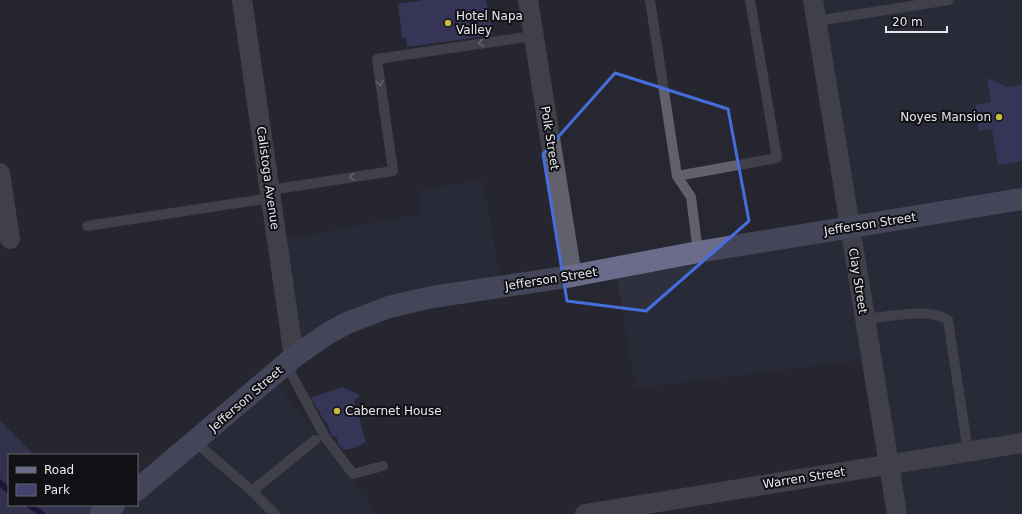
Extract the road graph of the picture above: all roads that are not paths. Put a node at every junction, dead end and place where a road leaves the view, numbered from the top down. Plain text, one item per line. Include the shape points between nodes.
1 (242, 0) edge
2 (528, 0) edge
3 (650, 0) edge
4 (750, 0) edge
5 (812, 0) edge
6 (949, 0) edge
7 (938, 1) edge
8 (816, 21) junction
9 (533, 36) junction
10 (0, 173) edge
11 (677, 176) junction
12 (271, 194) junction
13 (1022, 199) edge
14 (87, 226) dead end
15 (849, 227) junction
16 (10, 239) dead end
17 (698, 252) junction
18 (572, 276) junction
19 (864, 319) junction
20 (290, 360) junction
21 (315, 440) dead end
22 (195, 442) junction
23 (1022, 443) edge
24 (968, 452) junction
25 (889, 464) junction
26 (383, 466) dead end
27 (138, 489) edge
28 (252, 491) junction
29 (113, 506) edge
30 (662, 507) edge
31 (101, 514) edge
32 (275, 514) edge
33 (585, 514) edge
34 (897, 514) edge

1 - 12 street, Calistoga Avenue
2 - 9 street, Polk Street
3 - 11 lane
4 - 11 lane via 777,158
5 - 8 street, Clay Street
6 - 7 lane
7 - 8 lane
8 - 15 street, Clay Street
9 -> 12 lane via 377,59 393,171
9 - 18 street, Polk Street
10 - 16 street
11 - 17 lane via 691,197
12 - 14 lane
12 - 20 street, Calistoga Avenue
13 - 15 main road, Jefferson Street
15 - 17 main road, Jefferson Street
15 - 19 street, Clay Street
17 - 18 main road, Jefferson Street
18 - 20 main road, Jefferson Street via 432,297 388,307 347,323
19 - 24 lane via 921,314 942,316 948,320
19 - 25 street, Clay Street
20 - 22 main road, Jefferson Street
20 - 26 lane via 325,437 353,474
21 - 28 lane
22 - 27 main road, Jefferson Street
22 - 28 lane
23 - 24 street, Warren Street
24 - 25 street, Warren Street
25 - 30 street, Warren Street
25 - 34 street, Clay Street
28 - 32 lane
29 - 31 main road
30 - 33 street, Warren Street

